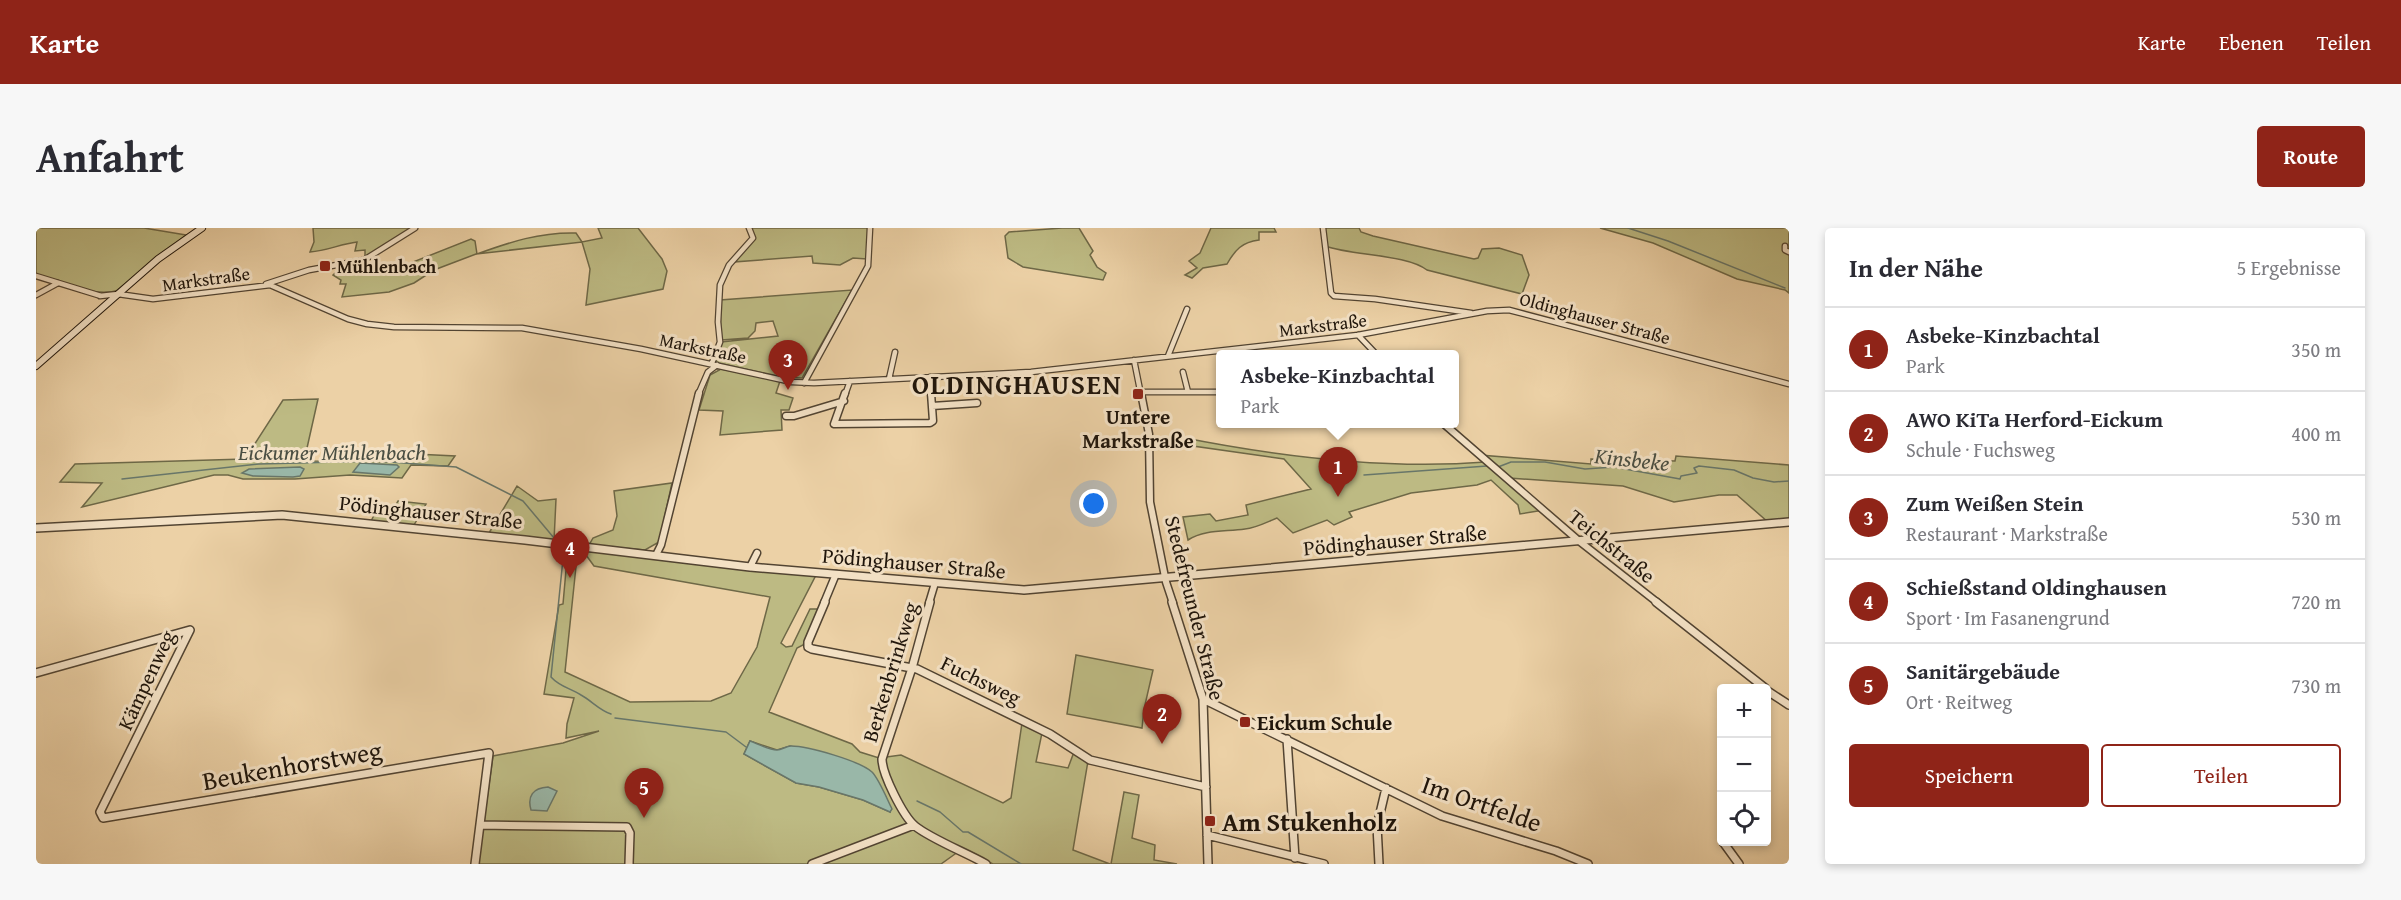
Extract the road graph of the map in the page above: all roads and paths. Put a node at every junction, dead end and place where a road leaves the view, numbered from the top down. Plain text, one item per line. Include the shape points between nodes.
1 (202, 228) edge
2 (415, 228) edge
3 (748, 228) edge
4 (870, 228) edge
5 (1323, 228) edge
6 (1785, 246) dead end
7 (1789, 252) edge
8 (36, 276) edge
9 (58, 283) junction
10 (265, 285) junction
11 (36, 295) edge
12 (119, 296) junction
13 (1187, 309) dead end
14 (1475, 314) junction
15 (1392, 329) joint
16 (1358, 335) junction
17 (1257, 346) junction
18 (1221, 350) edge
19 (1258, 350) edge
20 (1373, 350) edge
21 (1216, 351) edge
22 (896, 352) dead end
23 (1168, 356) junction
24 (1134, 360) junction
25 (715, 364) junction
26 (36, 366) edge
27 (1183, 372) dead end
28 (930, 377) junction
29 (889, 379) junction
30 (850, 381) junction
31 (804, 383) junction
32 (1789, 384) edge
33 (1140, 392) junction
34 (1188, 392) junction
35 (1216, 392) edge
36 (844, 401) junction
37 (977, 403) dead end
38 (932, 405) junction
39 (786, 416) dead end
40 (1450, 428) edge
41 (1789, 522) edge
42 (36, 528) edge
43 (1579, 541) junction
44 (580, 546) junction
45 (757, 553) dead end
46 (574, 555) dead end
47 (656, 555) junction
48 (750, 567) junction
49 (836, 574) junction
50 (1166, 579) junction
51 (935, 583) junction
52 (912, 668) junction
53 (36, 673) edge
54 (1760, 684) edge
55 (1771, 692) edge
56 (1203, 699) junction
57 (1789, 705) edge
58 (1287, 739) junction
59 (1206, 787) junction
60 (1386, 788) junction
61 (102, 818) joint
62 (480, 825) junction
63 (914, 825) junction
64 (1207, 835) junction
65 (1726, 846) edge
66 (1295, 858) junction
67 (475, 864) edge
68 (629, 864) edge
69 (812, 864) edge
70 (986, 864) edge
71 (1208, 864) edge
72 (1324, 864) edge
73 (1379, 864) edge
74 (1588, 864) edge
75 (1739, 864) edge

1 - 12 main road via 174,247
2 - 10 street via 364,260 309,270
3 - 25 street via 753,238 729,265 720,285 720,342
4 - 31 street via 868,266
5 - 14 street via 1334,296
6 - 7 street
8 - 9 street, Markstraße
9 - 11 street
9 - 12 street, Markstraße via 100,296
10 - 12 street, Markstraße via 153,299
10 - 25 street, Markstraße via 367,324 511,327
12 - 26 main road
13 - 23 street
14 - 15 street, Oldinghauser Straße
14 - 32 street, Oldinghauser Straße via 1502,309 1521,311
15 - 16 street, Markstraße
16 - 17 street, Markstraße
16 - 20 street
17 - 18 street, Markstraße
17 - 19 street
21 - 23 street, Markstraße
22 - 29 street
23 - 24 street, Markstraße
24 - 28 street, Markstraße
24 - 33 street, Stedefreunder Straße
25 - 31 street, Markstraße
25 - 47 street via 698,395
27 - 34 street
28 - 29 street, Markstraße
28 - 38 street
29 - 30 street, Markstraße
30 - 31 street, Markstraße
30 - 36 street
33 - 34 street
33 - 50 street, Stedefreunder Straße via 1149,434 1150,502
34 - 35 street
36 - 38 street via 833,423 933,422
36 - 39 street
37 - 38 street
40 - 43 street, Teichstraße
41 - 43 street, Pödinghauser Straße
42 - 44 street, Pödinghauser Straße via 282,515
43 - 50 street, Pödinghauser Straße
43 - 54 street, Teichstraße
44 - 46 street
44 - 47 street, Pödinghauser Straße
45 - 48 street
47 - 48 street, Pödinghauser Straße
48 - 49 street, Pödinghauser Straße
49 - 51 street, Pödinghauser Straße
49 - 52 street, Fuchsweg via 808,647
50 - 51 street, Pödinghauser Straße via 1030,590
50 - 56 street, Stedefreunder Straße
51 - 52 street, Berkenbrinkweg
52 - 59 street, Fuchsweg via 1044,731 1090,760
52 - 63 street, Berkenbrinkweg via 882,763 894,793
53 - 61 street, Kämpenweg via 190,630 100,812
55 - 57 street, Teichstraße
56 - 58 street, Im Ortfelde
56 - 59 street, Stedefreunder Straße
58 - 60 street, Im Ortfelde
58 - 66 street
59 - 64 street, Stedefreunder Straße
60 - 73 street via 1377,826
60 - 74 street, Im Ortfelde via 1448,819
61 - 62 street, Beukenhorstweg via 489,753
62 - 67 street
62 - 68 street via 627,827
63 - 69 street
63 - 70 street, Berkenbrinkweg
64 - 66 street
64 - 71 street, Stedefreunder Straße
65 - 75 street
66 - 72 street

